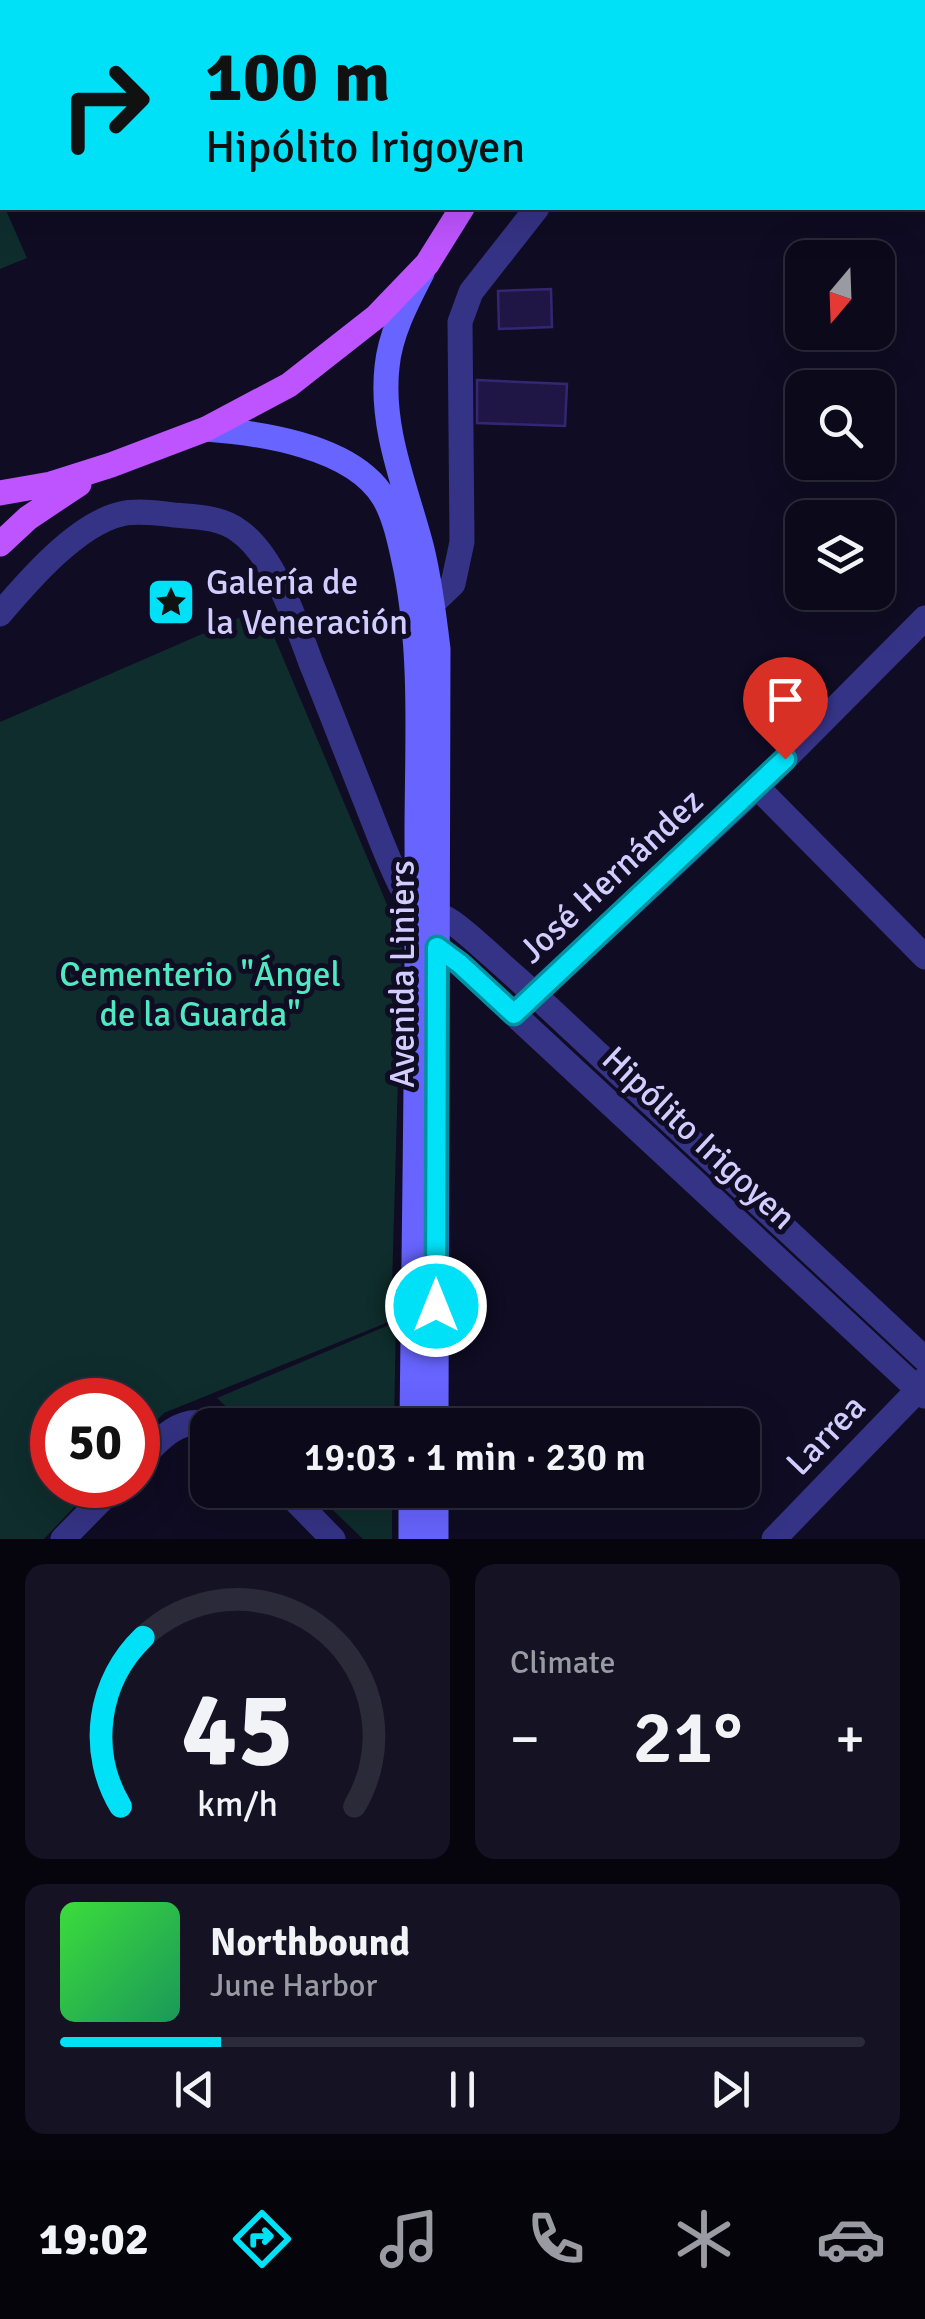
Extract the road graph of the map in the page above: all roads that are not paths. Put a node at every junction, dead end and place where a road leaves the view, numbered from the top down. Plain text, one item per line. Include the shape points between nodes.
1 (461, 210) edge
2 (534, 210) edge
3 (427, 264) junction
4 (206, 429) junction
5 (111, 465) junction
6 (0, 493) edge
7 (406, 528) junction
8 (0, 544) edge
9 (432, 604) junction
10 (0, 614) edge
11 (925, 618) edge
12 (757, 788) junction
13 (427, 909) junction
14 (427, 944) junction
15 (925, 958) edge
16 (534, 995) junction
17 (514, 1014) junction
18 (925, 1359) edge
19 (923, 1388) edge
20 (413, 1408) edge
21 (436, 1408) edge
22 (190, 1425) edge
23 (160, 1439) edge
24 (93, 1508) edge
25 (302, 1508) edge
26 (411, 1508) edge
27 (436, 1508) edge
28 (63, 1539) edge
29 (332, 1539) edge
30 (411, 1539) edge
31 (436, 1539) edge
32 (774, 1539) edge

1 - 3 main road
2 - 9 street via 471,292 460,322 462,542 453,584
3 - 4 main road via 377,316 290,385
3 - 7 main road via 387,362 385,393
4 - 5 main road
4 - 7 main road via 289,441 346,464 369,480
5 - 6 main road
5 - 8 main road
7 - 9 main road, Avenida Liniers via 428,573
7 - 13 main road, Avenida Liniers
9 - 13 main road, Avenida Liniers via 438,649
10 - 13 street via 72,540 121,514 199,517 241,532 287,600 404,891
11 - 12 street, José Hernández
12 - 15 street
12 - 16 street, José Hernández
13 - 14 main road, Avenida Liniers
13 - 16 street, Hipólito Irigoyen via 454,922
14 - 17 street, Hipólito Irigoyen via 460,964
14 - 20 main road, Avenida Liniers
14 - 21 main road, Avenida Liniers
16 - 17 street, José Hernández
16 - 18 street, Hipólito Irigoyen
17 - 19 street, Hipólito Irigoyen
19 - 32 street, Larrea
22 - 23 street
24 - 28 street
25 - 29 street
26 - 30 main road
27 - 31 main road

